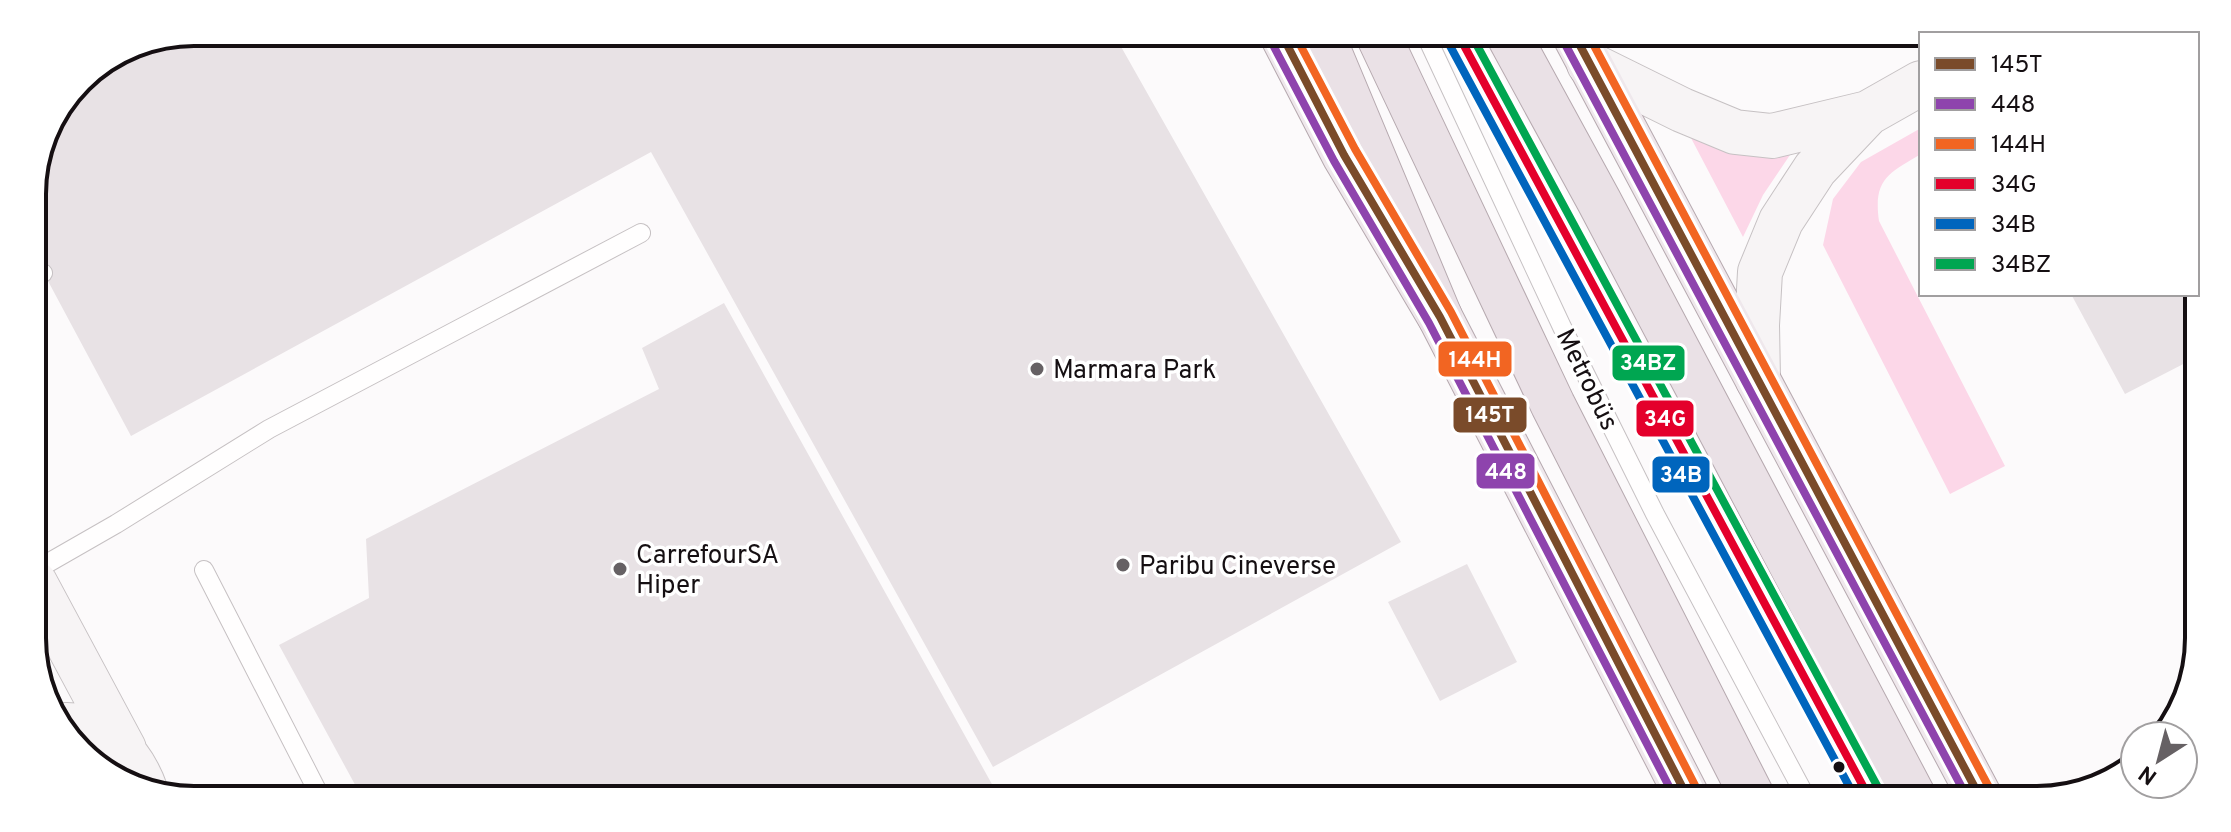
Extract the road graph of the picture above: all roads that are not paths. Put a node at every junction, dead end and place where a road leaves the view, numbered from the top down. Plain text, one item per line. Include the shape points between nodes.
1 (1288, 46) edge
2 (1327, 46) edge
3 (1383, 46) edge
4 (1431, 46) edge
5 (1464, 46) edge
6 (1514, 46) edge
7 (1582, 51) edge
8 (1919, 84) edge
9 (1868, 113) junction
10 (641, 233) dead end
11 (1440, 317) junction
12 (1758, 380) junction
13 (46, 564) edge
14 (204, 570) dead end
15 (46, 604) edge
16 (75, 726) edge
17 (124, 749) junction
18 (140, 776) edge
19 (315, 786) edge
20 (1682, 786) edge
21 (1747, 786) edge
22 (1800, 786) edge
23 (1863, 786) edge
24 (1908, 786) edge
25 (1974, 786) edge

1 - 11 main road via 1344,155
2 - 11 highway
3 - 21 highway via 1553,405
4 - 22 lane, Metrobüs via 1635,474
5 - 23 lane, Metrobüs
6 - 24 highway
7 - 9 main road via 1682,110 1735,132 1772,136
7 - 12 main road
8 - 9 main road
9 - 12 main road via 1815,169 1781,221 1760,272
10 - 13 lane via 269,429
11 - 20 main road
12 - 25 main road
14 - 19 lane
15 - 17 main road
16 - 17 main road via 99,732
17 - 18 main road

